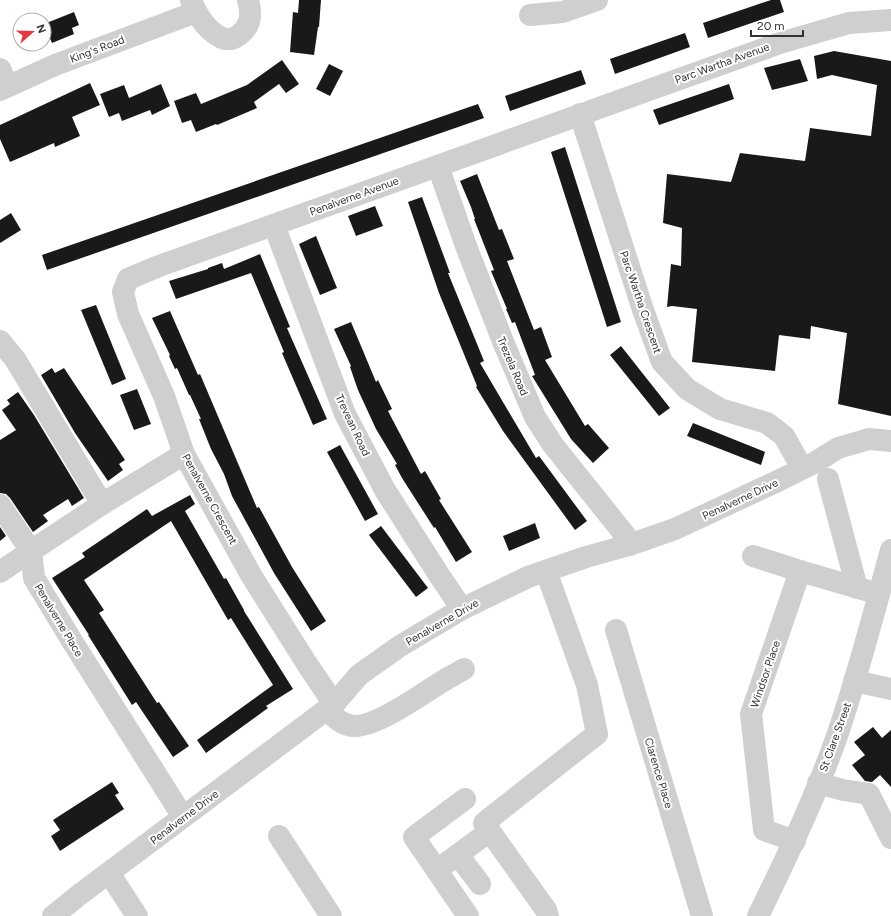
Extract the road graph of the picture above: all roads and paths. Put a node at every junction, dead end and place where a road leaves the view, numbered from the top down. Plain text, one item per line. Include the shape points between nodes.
1 (248, 0) edge
2 (597, 0) edge
3 (193, 6) edge
4 (530, 15) dead end
5 (891, 20) edge
6 (2, 81) edge
7 (580, 114) junction
8 (438, 166) junction
9 (274, 225) junction
10 (128, 279) joint
11 (1, 345) edge
12 (891, 441) edge
13 (184, 454) junction
14 (802, 468) junction
15 (828, 479) dead end
16 (102, 504) junction
17 (0, 505) edge
18 (629, 545) junction
19 (891, 550) edge
20 (31, 551) junction
21 (753, 556) dead end
22 (546, 571) junction
23 (800, 571) junction
24 (0, 572) edge
25 (857, 588) junction
26 (879, 594) junction
27 (462, 609) junction
28 (616, 630) dead end
29 (464, 669) dead end
30 (854, 681) junction
31 (891, 688) edge
32 (331, 707) junction
33 (818, 783) junction
34 (183, 817) junction
35 (487, 827) junction
36 (279, 836) dead end
37 (891, 838) edge
38 (795, 841) junction
39 (458, 855) junction
40 (437, 870) junction
41 (109, 873) junction
42 (480, 884) dead end
43 (53, 916) edge
44 (137, 916) edge
45 (331, 916) edge
46 (468, 916) edge
47 (548, 916) edge
48 (702, 916) edge
49 (758, 916) edge

1 - 3 street via 249,22 236,38 224,39 211,31
2 - 4 street via 563,12
3 - 6 street, King's Road via 55,65
5 - 7 street, Parc Wartha Avenue via 849,23 780,43
7 - 8 street, Penalverne Avenue
7 - 14 street, Parc Wartha Crescent via 662,362 687,389 720,409 767,423 784,436
8 - 9 street, Penalverne Avenue
8 - 18 street, Trezela Road via 466,246 534,416 553,445 625,536
9 - 10 street, Penalverne Avenue
9 - 27 street, Trevean Road via 345,414 385,490
10 - 13 street, Penalverne Crescent via 123,292 128,314 164,396
11 - 16 street via 15,359
12 - 14 street, Penalverne Drive via 869,439 838,448
13 - 16 street
13 - 32 street, Penalverne Crescent via 251,575
14 - 18 street, Penalverne Drive via 675,529
15 - 25 street
16 - 20 street
17 - 20 street
18 - 22 street, Penalverne Drive
19 - 26 street, St Clare Street
20 - 24 street
20 - 34 street, Penalverne Place via 34,578
21 - 23 street
22 - 27 street, Penalverne Drive
22 - 35 street via 588,685 597,734
23 - 25 street
23 - 38 street, Windsor Place via 751,714 764,830
25 - 26 street
26 - 30 street, St Clare Street
27 - 32 street, Penalverne Drive via 400,646 359,675
28 - 48 street, Clarence Place
29 - 32 street, Penalverne Crescent via 373,722 355,726 340,722
30 - 31 street
30 - 33 street, St Clare Street via 837,736
32 - 34 street, Penalverne Drive
33 - 37 street via 869,794
33 - 38 street, St Clare Street
34 - 41 street, Penalverne Drive
35 - 39 street
35 - 40 street via 460,792 414,837
35 - 47 street
36 - 45 street
38 - 49 street, St Clare Street
39 - 40 street
39 - 42 street
40 - 46 street
41 - 43 street, Penalverne Drive
41 - 44 street

